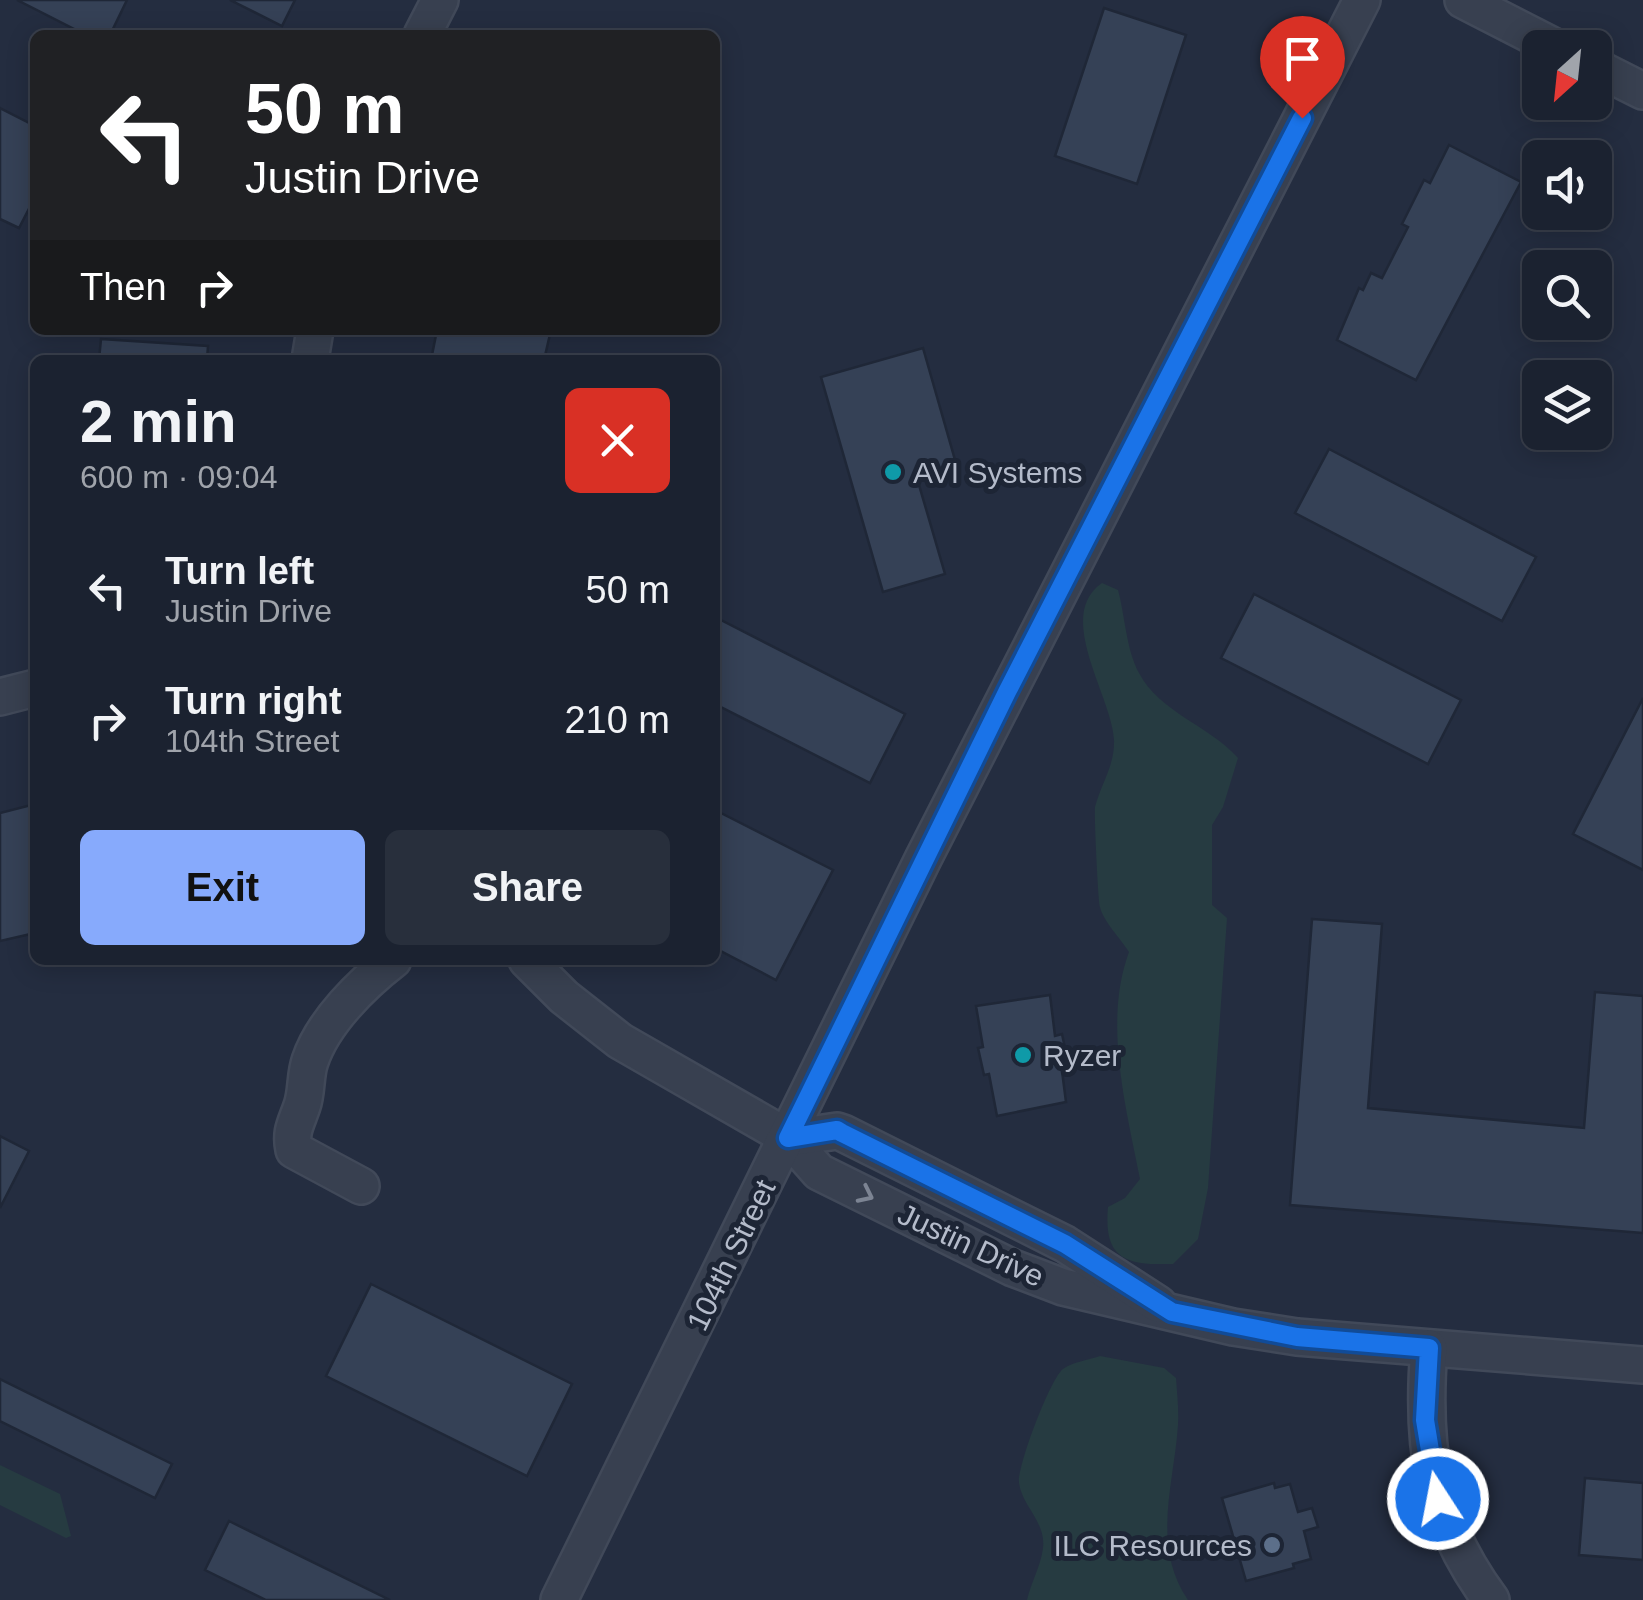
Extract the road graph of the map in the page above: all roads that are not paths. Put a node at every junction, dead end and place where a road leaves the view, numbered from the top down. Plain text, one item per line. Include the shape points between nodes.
1 (440, 0) edge
2 (1362, 0) edge
3 (1463, 0) edge
4 (425, 30) edge
5 (1522, 30) edge
6 (1612, 75) edge
7 (1643, 91) edge
8 (30, 689) edge
9 (0, 697) edge
10 (387, 965) edge
11 (532, 965) edge
12 (788, 1138) junction
13 (360, 1186) dead end
14 (1429, 1348) junction
15 (1643, 1366) edge
16 (560, 1600) edge
17 (1491, 1600) edge

1 - 4 street
2 - 12 street, 104th Street via 1007,692
3 - 5 street
6 - 7 street
8 - 9 street
10 - 13 street via 321,1038 290,1133 294,1150
11 - 12 street, Justin Drive via 620,1041
12 - 14 street, Justin Drive via 819,1172 1063,1287 1297,1337
12 - 16 street, 104th Street
14 - 15 street, Justin Drive
14 - 17 street via 1425,1420 1438,1499 1452,1538

